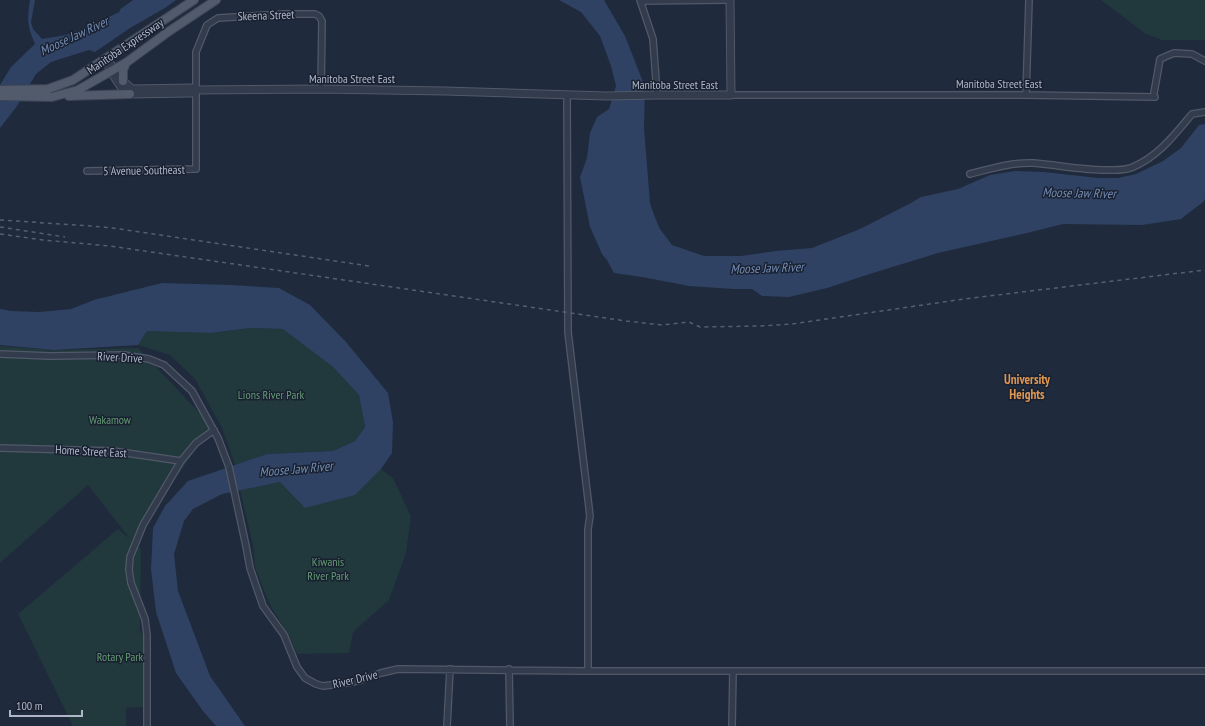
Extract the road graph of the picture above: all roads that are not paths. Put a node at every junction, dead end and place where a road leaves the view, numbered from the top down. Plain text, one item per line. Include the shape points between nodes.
1 (194, 0) edge
2 (216, 0) edge
3 (641, 0) edge
4 (726, 0) edge
5 (730, 0) edge
6 (1029, 0) edge
7 (106, 58) junction
8 (1205, 61) edge
9 (127, 62) junction
10 (113, 71) junction
11 (123, 81) junction
12 (321, 89) junction
13 (0, 90) edge
14 (196, 92) junction
15 (41, 93) junction
16 (130, 94) junction
17 (568, 95) junction
18 (653, 95) junction
19 (731, 95) junction
20 (1026, 95) junction
21 (0, 96) edge
22 (52, 97) junction
23 (1205, 112) edge
24 (87, 171) dead end
25 (970, 174) dead end
26 (0, 354) edge
27 (214, 430) junction
28 (0, 448) edge
29 (181, 461) junction
30 (450, 669) junction
31 (509, 669) junction
32 (585, 671) junction
33 (733, 671) junction
34 (1205, 671) edge
35 (147, 726) edge
36 (447, 726) edge
37 (510, 726) edge
38 (732, 726) edge

1 - 7 main road, Manitoba Expressway
2 - 9 main road, Manitoba Expressway
3 - 4 street
3 - 18 street via 653,39
5 - 19 street
6 - 20 street
7 - 10 street, Manitoba Street East
7 - 15 main road, Manitoba Expressway via 73,80
8 - 20 street, Manitoba Street East via 1192,54 1174,53 1160,59 1154,95
9 - 10 main road, Manitoba Expressway
9 - 11 main road via 123,70
10 - 11 street, Manitoba Street East
10 - 16 street, Manitoba Street East via 121,87
10 - 22 main road, Manitoba Expressway via 78,90
11 - 14 street, Manitoba Street East via 132,89 192,88
12 - 14 street, Manitoba Street East
12 - 14 street, Skeena Street via 320,16 285,14 218,18 207,25 196,52
12 - 17 street, Manitoba Street East
13 - 15 main road
14 - 16 street, Manitoba Street East
14 - 24 street, 5 Avenue Southeast via 196,169
15 - 21 main road
15 - 22 main road, Manitoba Expressway
16 - 22 main road
17 - 18 street, Manitoba Street East
17 - 32 street via 568,332 590,516
18 - 19 street, Manitoba Street East
19 - 20 street, Manitoba Street East
23 - 25 street via 1192,114 1152,157 1123,170 1088,170 1032,163 1001,166
26 - 27 street, River Drive via 124,355 149,359 164,366 192,391
27 - 29 street via 196,443
27 - 30 street, River Drive via 229,467 250,568 263,606 284,635 297,667 306,678 323,686 361,680 398,669
28 - 29 street, Home Street East via 113,451
29 - 35 street via 143,524 130,557 128,570 145,619 147,635
30 - 31 street, River Drive
30 - 36 street
31 - 32 street, River Drive
31 - 37 street
32 - 33 street, River Drive
33 - 34 street, River Drive
33 - 38 street

